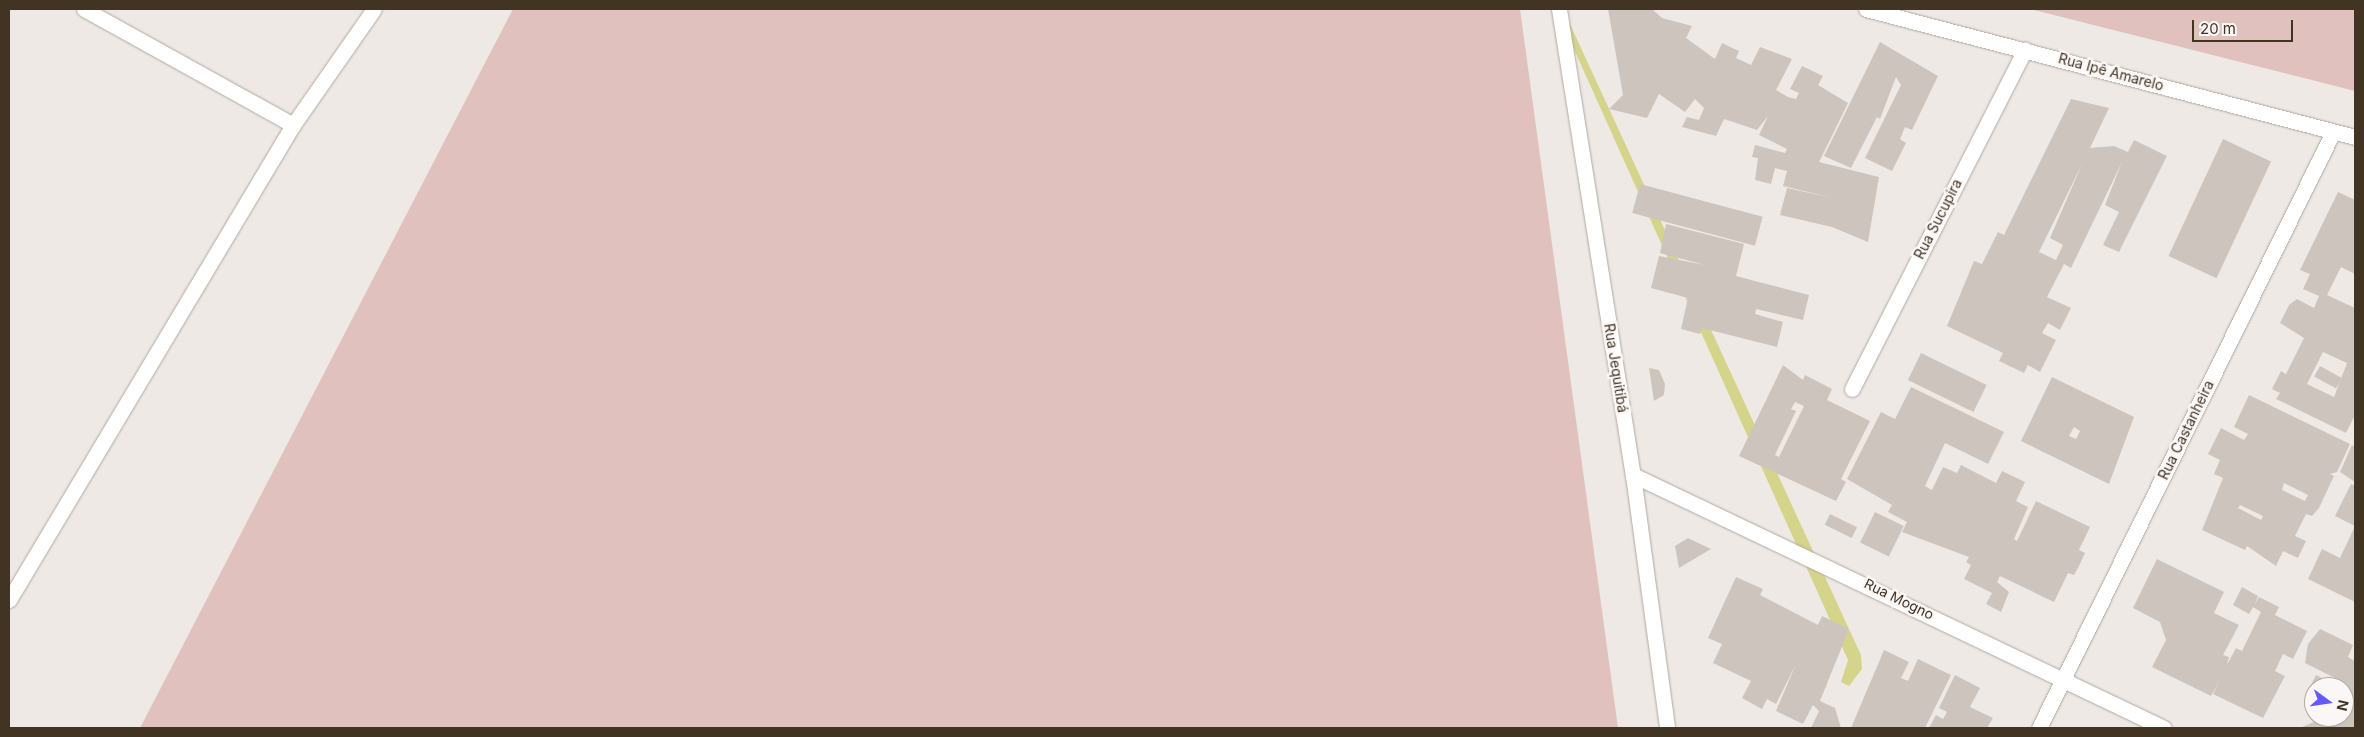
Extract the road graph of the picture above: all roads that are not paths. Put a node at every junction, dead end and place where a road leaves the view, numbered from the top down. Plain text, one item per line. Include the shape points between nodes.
1 (84, 9) edge
2 (374, 9) edge
3 (1559, 9) edge
4 (1866, 9) edge
5 (2025, 49) junction
6 (294, 125) junction
7 (2333, 132) junction
8 (2355, 138) edge
9 (1852, 389) dead end
10 (1633, 475) junction
11 (9, 600) edge
12 (2062, 680) junction
13 (1667, 728) edge
14 (2039, 728) edge
15 (2164, 728) edge

1 - 6 street
2 - 6 street
3 - 10 street, Rua Jequitibá
4 - 5 street, Rua Ipê Amarelo
5 - 7 street, Rua Ipê Amarelo
5 - 9 street, Rua Sucupira
6 - 11 street
7 - 8 street, Rua Ipê Amarelo
7 - 12 street, Rua Castanheira
10 - 12 street, Rua Mogno
10 - 13 street, Rua Jequitibá
12 - 14 street, Rua Castanheira
12 - 15 street, Rua Mogno

